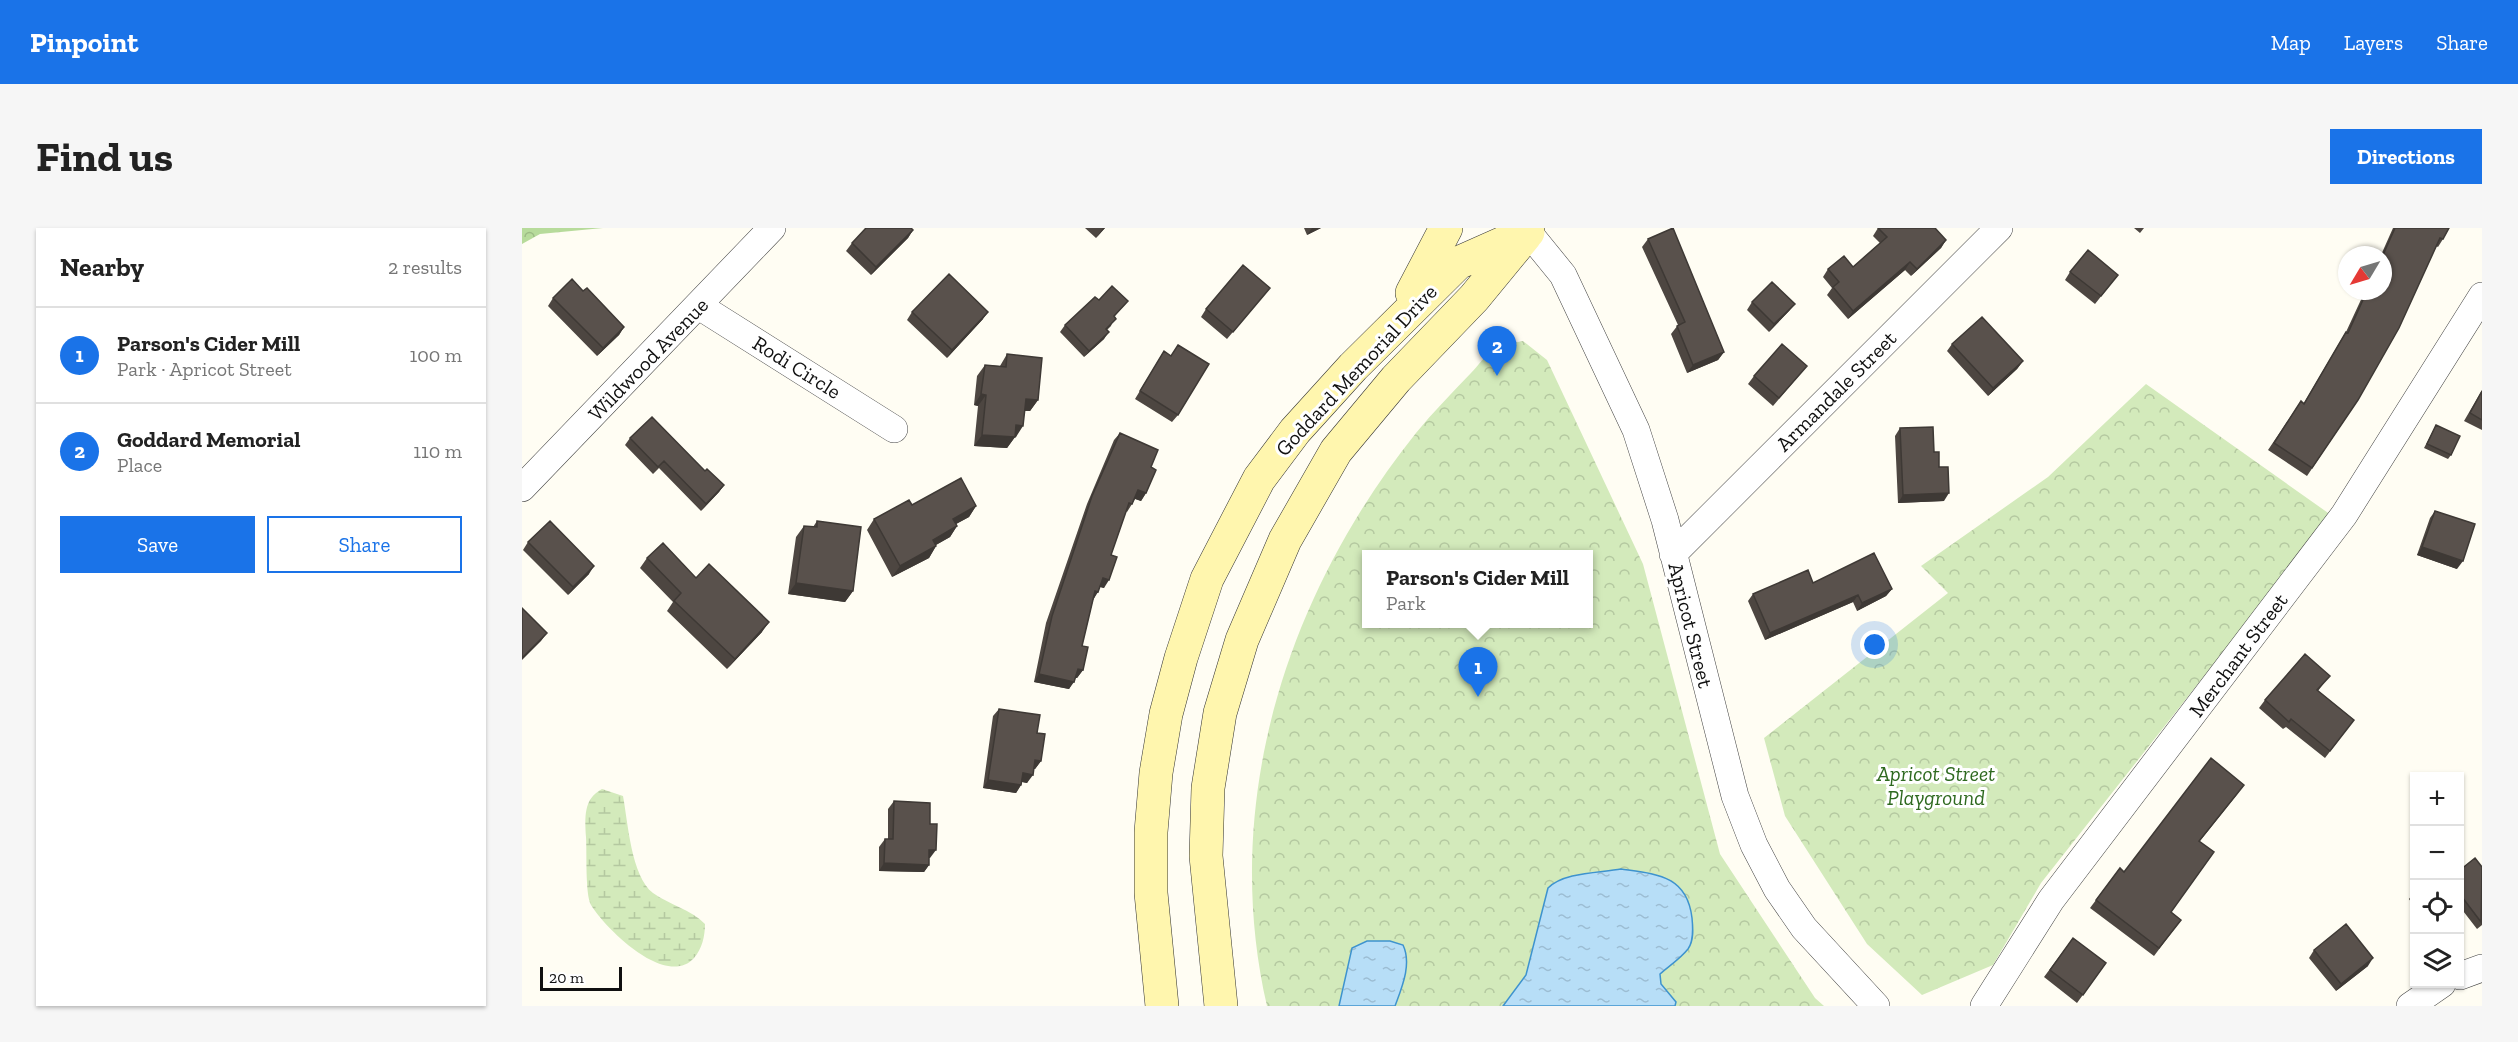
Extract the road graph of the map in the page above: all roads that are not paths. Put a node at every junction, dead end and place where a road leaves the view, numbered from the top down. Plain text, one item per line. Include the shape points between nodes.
1 (772, 228) edge
2 (1446, 228) edge
3 (1999, 228) edge
4 (1529, 229) edge
5 (2482, 296) edge
6 (699, 306) junction
7 (1399, 319) junction
8 (894, 429) dead end
9 (522, 488) edge
10 (1673, 554) junction
11 (2482, 968) edge
12 (2464, 975) edge
13 (2436, 988) edge
14 (1162, 1006) edge
15 (1221, 1006) edge
16 (1876, 1006) edge
17 (1984, 1006) edge
18 (2410, 1006) edge

1 - 6 street, Wildwood Avenue
2 - 7 main road
3 - 10 street, Armandale Street
4 - 7 main road, Goddard Memorial Drive via 1458,263
4 - 10 street, Apricot Street via 1563,275 1626,407
4 - 15 main road, Goddard Memorial Drive via 1474,298 1396,379 1336,452 1285,540 1242,640 1220,713 1208,788 1206,856
5 - 17 street, Merchant Street via 2344,515 2051,900
6 - 8 street, Rodi Circle
6 - 9 street, Wildwood Avenue
7 - 14 main road, Goddard Memorial Drive via 1294,431 1258,479 1197,603 1166,714 1150,832 1151,892
10 - 16 street, Apricot Street via 1734,796 1754,845 1777,889 1804,928
11 - 12 street
13 - 18 street

